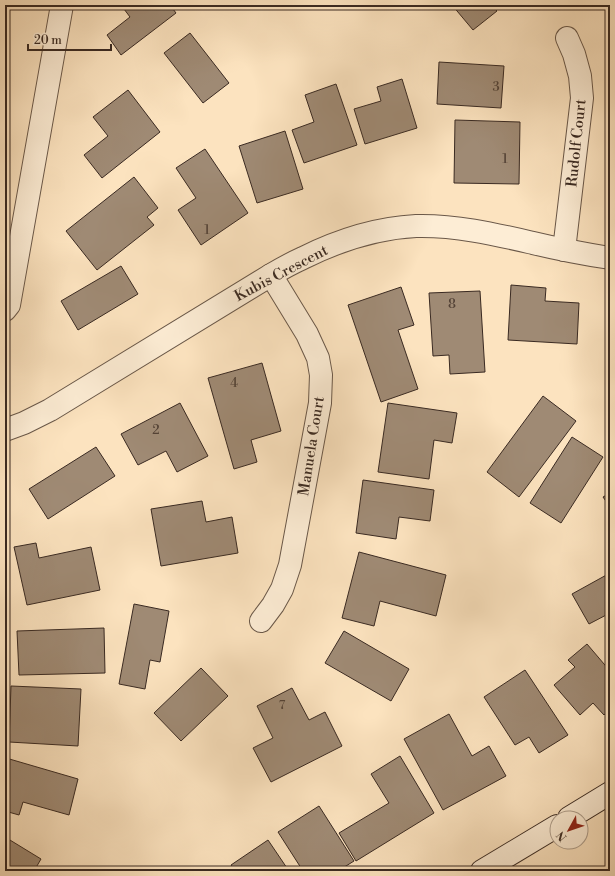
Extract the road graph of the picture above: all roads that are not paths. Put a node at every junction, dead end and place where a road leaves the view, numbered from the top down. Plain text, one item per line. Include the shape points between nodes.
1 (62, 5) edge
2 (567, 38) dead end
3 (564, 250) junction
4 (610, 258) edge
5 (271, 275) junction
6 (5, 310) edge
7 (5, 430) edge
8 (261, 621) dead end
9 (610, 794) edge
10 (583, 810) edge
11 (549, 831) edge
12 (482, 871) edge

1 - 6 street via 9,306
2 - 3 street, Rudolf Court via 580,76 582,98
3 - 4 street, Kubis Crescent
3 - 5 street, Kubis Crescent via 480,231 415,226 386,230 330,246
5 - 7 street, Kubis Crescent via 50,410
5 - 8 street, Manuela Court via 307,334 318,358 321,375 320,403 290,565 282,589
9 - 10 street
11 - 12 street

